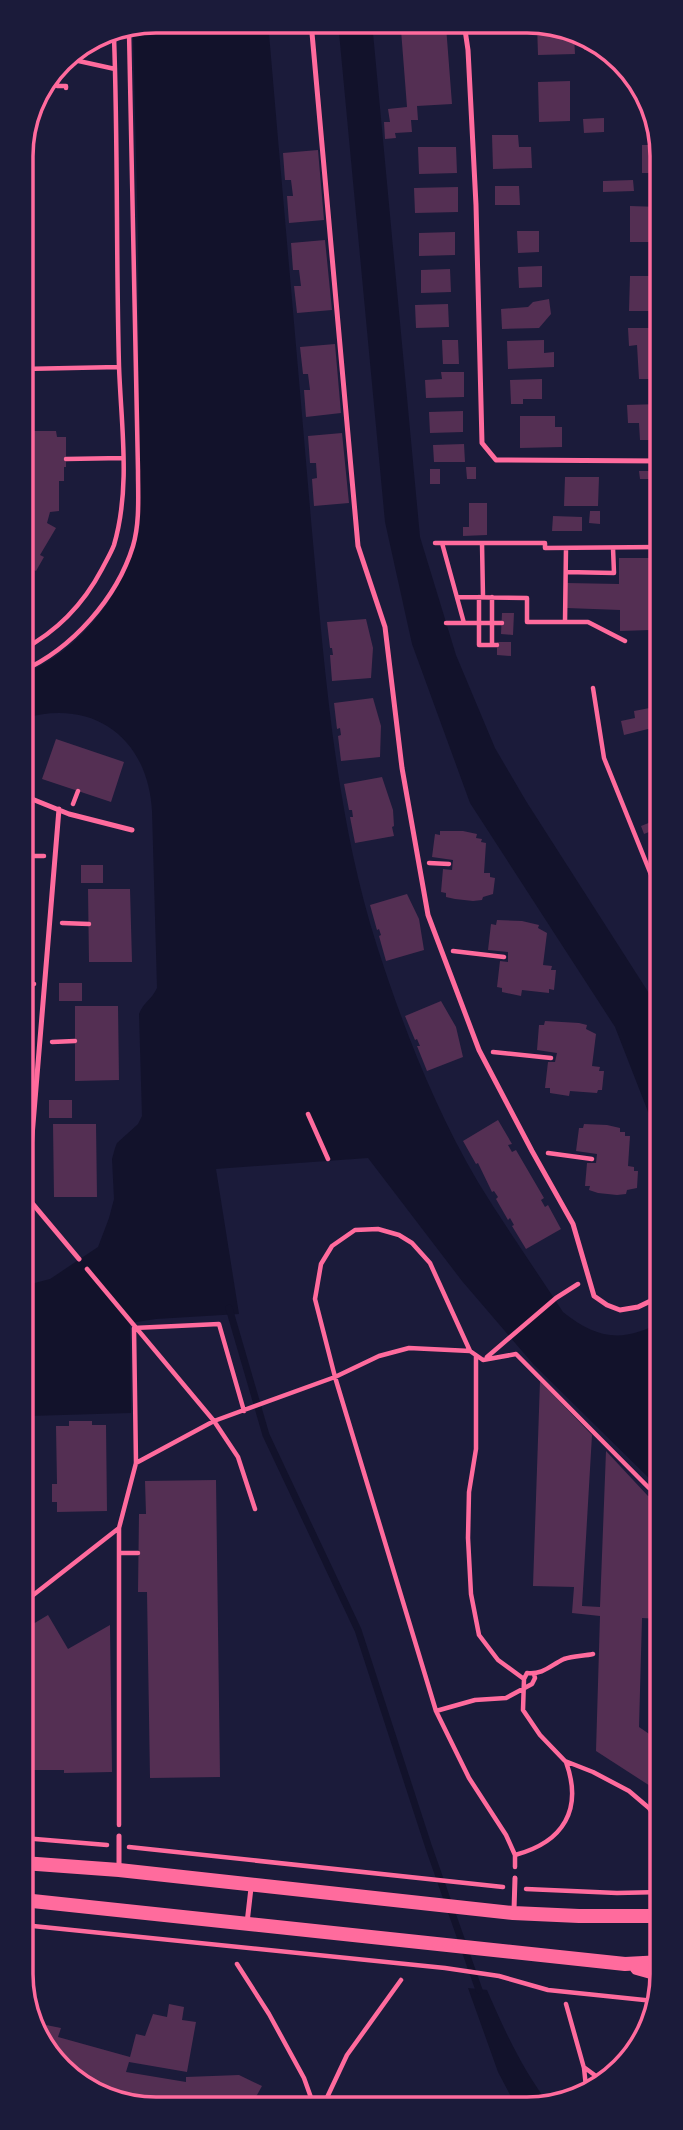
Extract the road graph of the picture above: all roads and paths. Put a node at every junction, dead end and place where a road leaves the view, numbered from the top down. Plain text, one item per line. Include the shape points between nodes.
1 (312, 33) edge
2 (465, 33) edge
3 (129, 36) edge
4 (114, 41) edge
5 (79, 61) edge
6 (115, 69) junction
7 (57, 84) edge
8 (66, 88) dead end
9 (119, 367) junction
10 (34, 369) edge
11 (123, 458) junction
12 (66, 459) dead end
13 (650, 461) edge
14 (435, 543) dead end
15 (442, 543) junction
16 (482, 543) junction
17 (650, 547) edge
18 (566, 548) junction
19 (613, 548) junction
20 (566, 572) junction
21 (457, 597) junction
22 (481, 597) junction
23 (492, 597) junction
24 (565, 622) junction
25 (446, 623) dead end
26 (464, 623) junction
27 (480, 623) junction
28 (492, 623) junction
29 (502, 623) dead end
30 (625, 641) dead end
31 (34, 643) edge
32 (34, 666) edge
33 (593, 688) dead end
34 (34, 799) edge
35 (59, 809) junction
36 (132, 830) dead end
37 (650, 871) edge
38 (64, 923) dead end
39 (89, 924) dead end
40 (440, 949) junction
41 (504, 957) dead end
42 (75, 1041) dead end
43 (55, 1043) dead end
44 (479, 1050) junction
45 (551, 1058) dead end
46 (33, 1101) edge
47 (308, 1114) dead end
48 (532, 1151) junction
49 (328, 1159) dead end
50 (592, 1159) dead end
51 (33, 1208) edge
52 (79, 1259) joint
53 (588, 1278) junction
54 (649, 1302) edge
55 (134, 1328) junction
56 (470, 1351) junction
57 (476, 1356) junction
58 (483, 1360) junction
59 (335, 1377) junction
60 (244, 1411) junction
61 (214, 1421) junction
62 (136, 1463) junction
63 (649, 1488) dead end
64 (255, 1509) dead end
65 (119, 1528) junction
66 (120, 1553) junction
67 (138, 1553) dead end
68 (33, 1595) edge
69 (593, 1654) dead end
70 (534, 1674) junction
71 (524, 1679) junction
72 (523, 1687) junction
73 (436, 1711) junction
74 (565, 1761) junction
75 (649, 1808) edge
76 (119, 1836) joint
77 (33, 1839) edge
78 (119, 1846) junction
79 (515, 1855) junction
80 (33, 1864) edge
81 (119, 1870) junction
82 (515, 1878) joint
83 (251, 1884) junction
84 (514, 1888) junction
85 (649, 1893) edge
86 (33, 1901) edge
87 (513, 1913) junction
88 (649, 1916) edge
89 (247, 1923) junction
90 (33, 1926) edge
91 (649, 1963) edge
92 (237, 1964) dead end
93 (625, 1964) junction
94 (649, 1971) edge
95 (401, 1980) dead end
96 (647, 2000) edge
97 (566, 2004) dead end
98 (584, 2068) junction
99 (595, 2076) edge
100 (585, 2081) edge
101 (311, 2097) edge
102 (327, 2097) edge

1 - 40 lane via 358,546 385,627 404,781 428,915
2 - 13 lane via 482,443 496,460
3 - 32 path via 136,527 114,589 78,632
4 - 6 path
5 - 6 path
6 - 9 path
7 - 8 path
9 - 10 path
9 - 11 path
11 - 12 path
11 - 31 path via 122,512 113,548 91,590 70,616
14 - 15 path
15 - 16 path
15 - 21 path
16 - 18 path via 545,542 545,548
16 - 22 path
17 - 19 path
18 - 19 path
18 - 20 path
19 - 20 path via 614,573
20 - 24 path
21 - 22 path
21 - 26 path
22 - 23 path
22 - 27 path
23 - 24 path via 527,598 527,622
23 - 28 path
24 - 30 path via 588,622
25 - 26 path
26 - 27 path
27 - 28 path
27 - 28 path via 479,645 495,645
28 - 29 path
33 - 37 path via 604,758
34 - 35 lane
35 - 36 lane
35 - 46 lane
38 - 39 path
40 - 41 path
40 - 44 lane
42 - 43 path
44 - 45 path
44 - 48 lane
47 - 49 path
48 - 50 path
48 - 53 lane via 573,1224
51 - 52 lane
52 - 55 path
53 - 54 lane via 594,1296 607,1306 620,1310
53 - 58 path via 556,1298
55 - 60 path via 219,1324
55 - 61 path
55 - 62 path
56 - 57 path
56 - 59 path via 409,1348
56 - 59 path via 430,1263 412,1243 378,1229 355,1230 332,1246 321,1264 316,1299
57 - 58 path
57 - 71 path via 476,1449 468,1538 471,1594 479,1635 498,1660
58 - 63 path via 516,1354
59 - 60 path
59 - 73 path
60 - 61 path
61 - 62 path
61 - 64 path via 239,1457
62 - 65 path
65 - 66 path
65 - 68 path
66 - 67 path
66 - 76 path
69 - 70 path via 564,1659
70 - 71 path
70 - 72 path via 532,1684
71 - 72 path
72 - 73 path via 506,1698 475,1700
72 - 74 path via 523,1710
73 - 79 path
74 - 75 path via 629,1791
74 - 79 path via 573,1802 565,1824 548,1841
76 - 78 lane
77 - 78 path
78 - 81 lane
78 - 84 path
79 - 82 path
80 - 81 main road
81 - 83 main road
82 - 84 lane
83 - 87 main road
83 - 89 lane
84 - 85 path
84 - 87 lane
86 - 89 main road
87 - 88 main road
89 - 93 main road
90 - 96 path via 445,1968 548,1990
91 - 93 main road
92 - 101 path via 269,2014
93 - 94 main road
95 - 102 path via 347,2055
97 - 98 path
98 - 99 path
98 - 100 path

